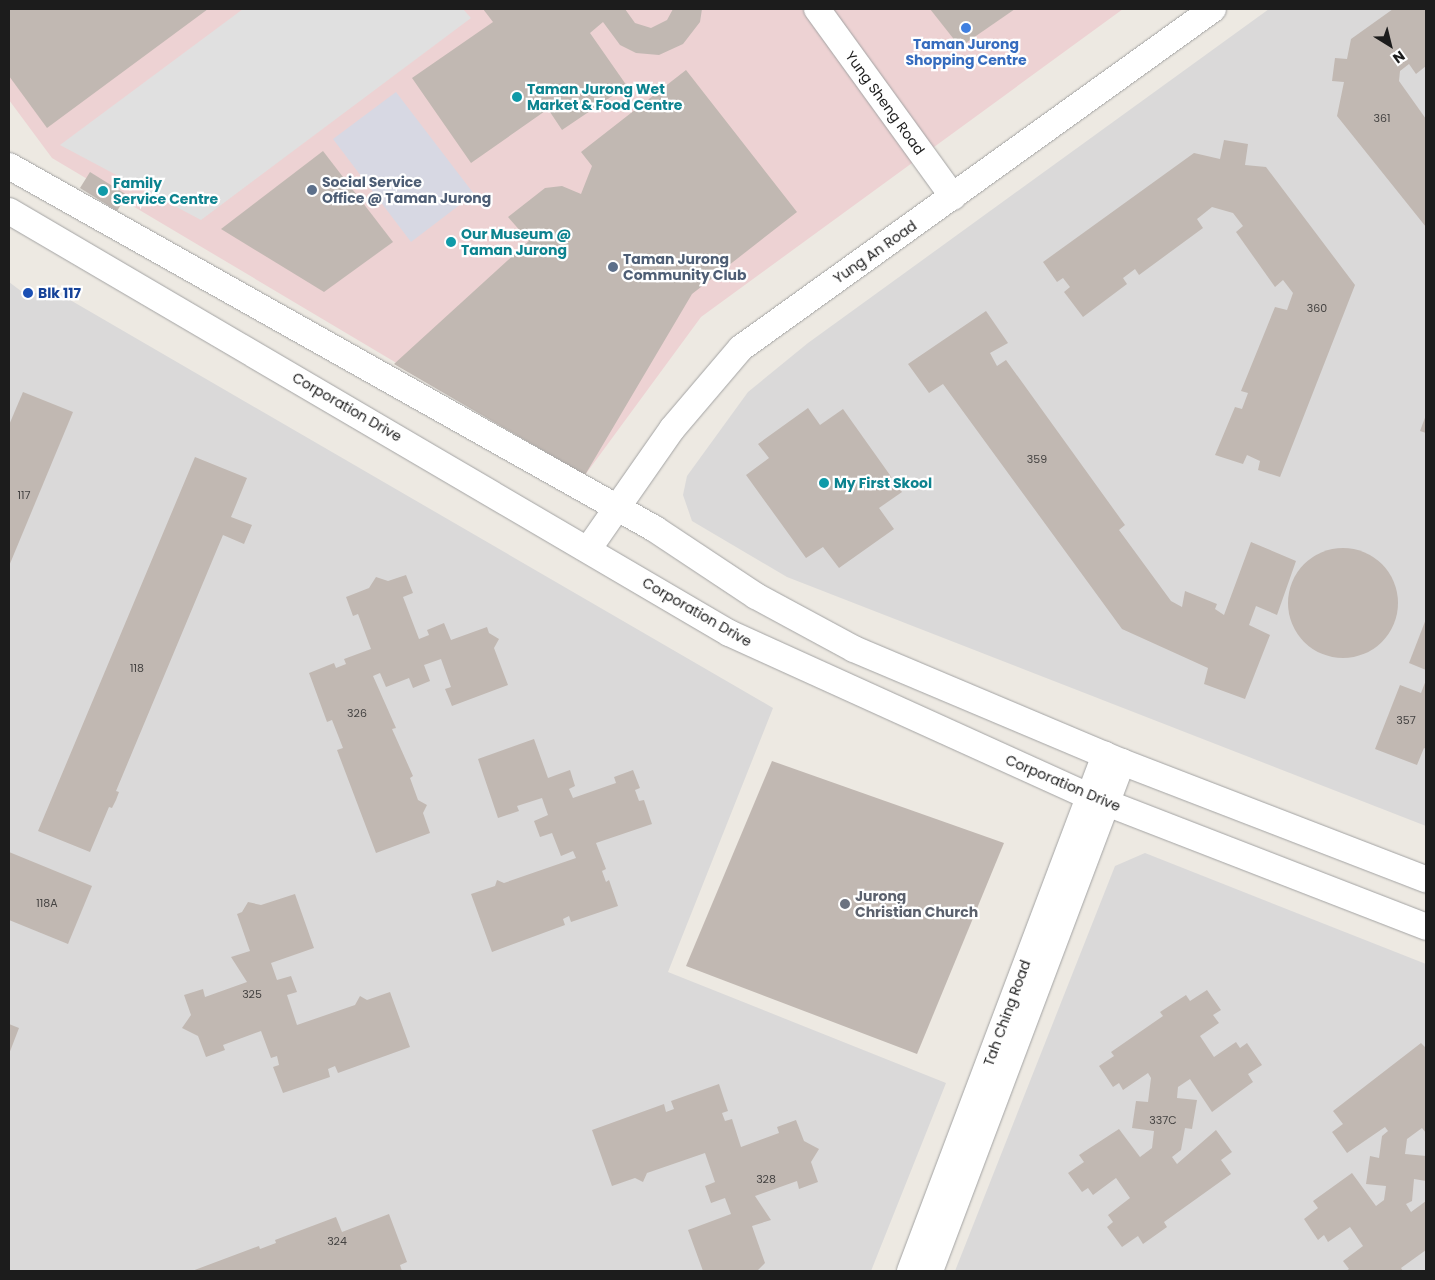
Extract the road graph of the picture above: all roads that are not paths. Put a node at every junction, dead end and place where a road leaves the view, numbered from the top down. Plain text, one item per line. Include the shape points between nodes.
1 (817, 9) edge
2 (1213, 9) edge
3 (9, 166) edge
4 (952, 197) junction
5 (9, 212) edge
6 (617, 507) junction
7 (589, 548) junction
8 (1114, 759) junction
9 (1098, 799) junction
10 (1426, 879) edge
11 (1426, 927) edge
12 (910, 1271) edge
13 (930, 1271) edge

1 - 4 street, Yung Sheng Road
2 - 4 street, Yung An Road
3 - 6 street
4 - 6 street, Yung An Road via 741,348 672,429
5 - 7 street, Corporation Drive
6 - 7 street, Yung An Road
6 - 8 street via 756,596 854,649
7 - 9 street, Corporation Drive via 729,633
8 - 9 street, Tah Ching Road
8 - 10 street
9 - 11 street, Corporation Drive
9 - 12 street, Tah Ching Road
9 - 13 street, Tah Ching Road

